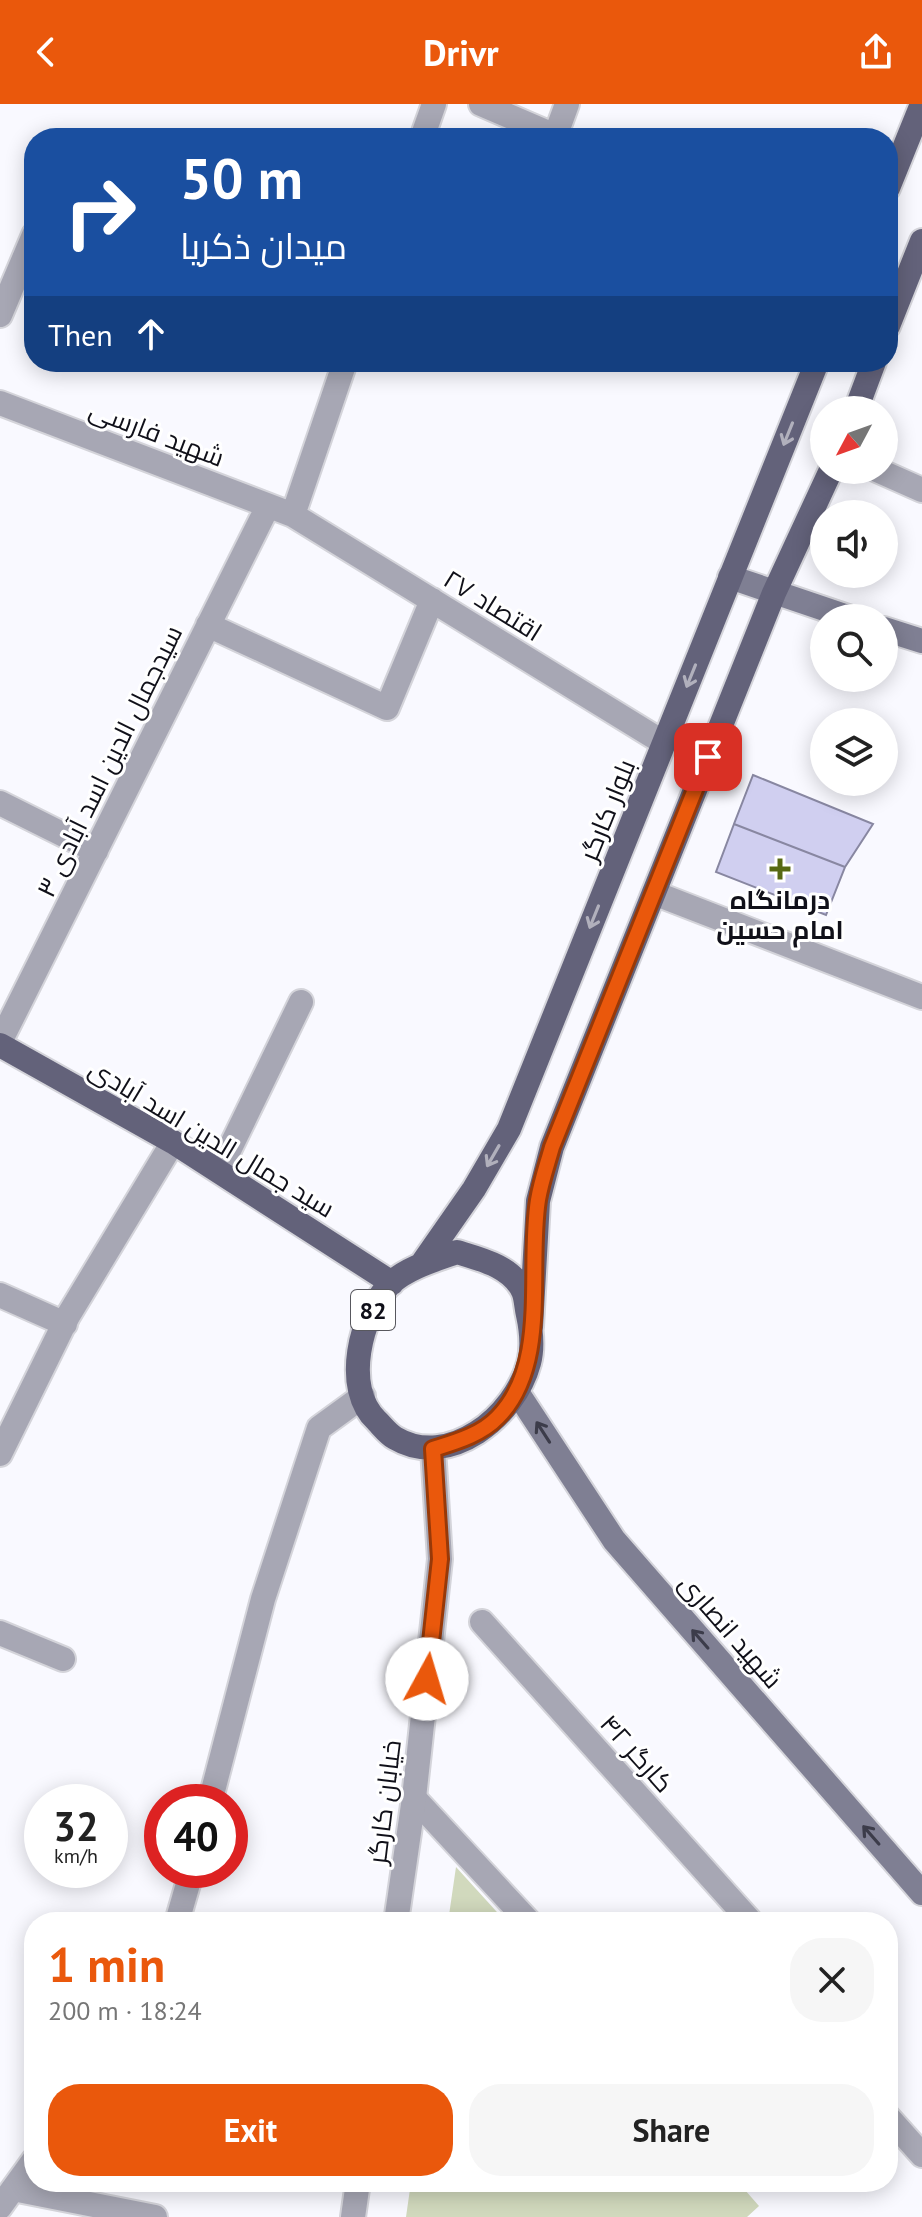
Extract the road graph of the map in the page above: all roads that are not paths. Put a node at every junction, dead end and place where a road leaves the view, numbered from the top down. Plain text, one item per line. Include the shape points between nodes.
1 (434, 104) edge
2 (481, 104) edge
3 (567, 104) edge
4 (922, 104) edge
5 (426, 128) edge
6 (539, 128) edge
7 (560, 128) edge
8 (898, 163) edge
9 (922, 241) edge
10 (24, 259) edge
11 (914, 282) edge
12 (898, 309) edge
13 (0, 315) edge
14 (342, 372) edge
15 (813, 372) edge
16 (870, 372) edge
17 (861, 396) edge
18 (0, 403) edge
19 (898, 479) edge
20 (825, 484) edge
21 (922, 490) edge
22 (268, 506) junction
23 (293, 515) junction
24 (730, 577) junction
25 (774, 593) junction
26 (432, 600) junction
27 (810, 605) edge
28 (208, 625) junction
29 (898, 633) edge
30 (922, 641) edge
31 (664, 743) junction
32 (0, 803) edge
33 (96, 851) junction
34 (654, 893) junction
35 (922, 997) edge
36 (301, 1002) dead end
37 (0, 1043) edge
38 (173, 1142) junction
39 (219, 1171) junction
40 (421, 1265) junction
41 (392, 1283) junction
42 (0, 1295) edge
43 (65, 1324) junction
44 (531, 1327) junction
45 (517, 1392) junction
46 (363, 1396) junction
47 (433, 1449) junction
48 (0, 1454) edge
49 (482, 1622) dead end
50 (0, 1633) edge
51 (63, 1659) dead end
52 (215, 1784) edge
53 (414, 1798) junction
54 (187, 1888) edge
55 (922, 1893) edge
56 (180, 1912) edge
57 (397, 1912) edge
58 (520, 1912) edge
59 (742, 1912) edge
60 (898, 2128) edge
61 (922, 2155) edge
62 (24, 2174) edge
63 (357, 2192) edge
64 (6, 2198) edge
65 (155, 2217) edge
66 (353, 2217) edge

1 - 5 street
2 - 6 street
3 - 7 street
4 - 8 main road
9 - 11 main road
10 - 13 street
11 - 12 main road
14 - 23 street
15 -> 24 main road, بلوار کارگر
16 - 17 main road
18 - 22 street, شهید فارسی
19 - 21 street
20 - 25 main road
22 - 23 street, شهید فارسی
22 - 28 street, سیدجمال الدین اسد آبادی ۳
23 - 26 street, اقتصاد ۲۷
24 - 25 main road
24 -> 31 main road, بلوار کارگر
25 - 27 main road
25 - 34 main road
26 - 28 street via 387,708
26 - 31 street, اقتصاد ۲۷
28 - 33 street, سیدجمال الدین اسد آبادی ۳
29 - 30 main road
31 -> 40 main road, بلوار کارگر via 509,1129
32 - 33 street
33 - 37 street, سیدجمال الدین اسد آبادی ۳
34 - 35 street
34 - 44 main road via 552,1147 538,1201
36 - 39 street
37 - 38 main road, سید جمال الدین اسد آبادی / 82
38 - 39 main road, سید جمال الدین اسد آبادی / 82
38 - 43 street
39 - 41 main road, سید جمال الدین اسد آبادی / 82
40 - 41 main road, 82
40 - 44 main road, 82 via 457,1252 494,1263 523,1290
41 - 46 main road, 82 via 359,1340
42 - 43 street
43 - 48 street
44 - 45 main road, 82 via 529,1362
45 - 47 main road, 82 via 497,1418 468,1437
55 -> 45 main road, شهید انصاری via 614,1540
46 - 47 main road, 82 via 367,1412 395,1438
46 - 52 street via 319,1428 263,1599
47 - 53 street, خیابان کارگر via 440,1559
49 - 59 street, کارگر ۴۲
50 - 51 street
53 - 57 street, خیابان کارگر
53 - 58 street
54 - 56 street
60 - 61 street
62 - 64 street
63 - 66 street
64 - 65 street

